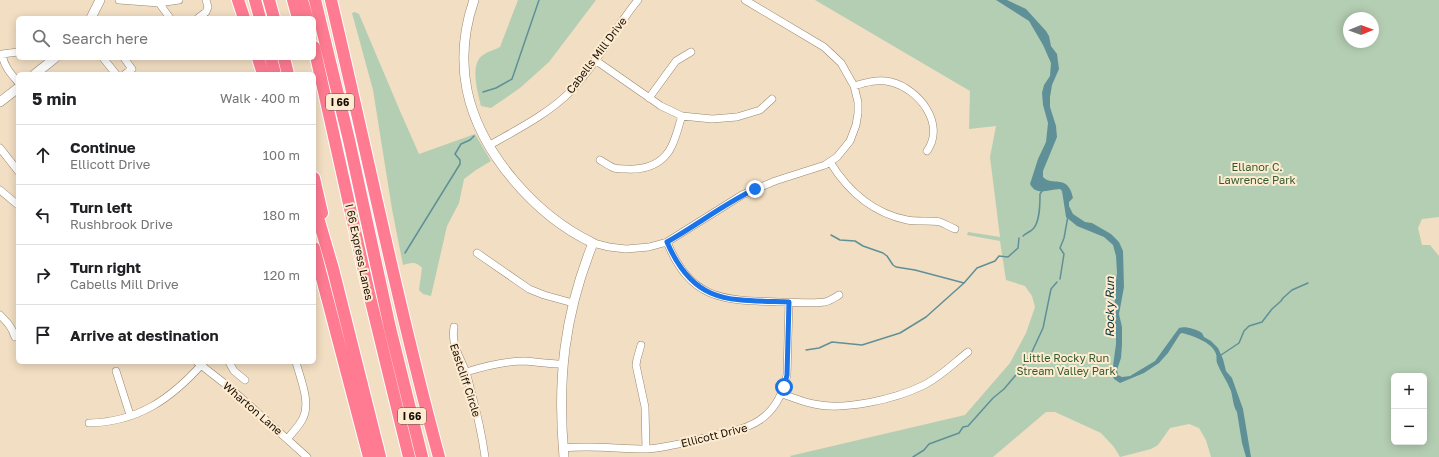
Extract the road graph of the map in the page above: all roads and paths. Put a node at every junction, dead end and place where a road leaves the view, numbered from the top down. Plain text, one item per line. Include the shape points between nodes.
1 (100, 0) edge
2 (119, 0) edge
3 (179, 0) edge
4 (206, 0) edge
5 (238, 0) edge
6 (242, 0) edge
7 (255, 0) edge
8 (269, 0) edge
9 (293, 0) edge
10 (302, 0) edge
11 (308, 0) edge
12 (316, 0) edge
13 (331, 0) edge
14 (474, 0) edge
15 (638, 0) edge
16 (744, 0) edge
17 (159, 3) junction
18 (93, 16) edge
19 (169, 16) edge
20 (201, 16) edge
21 (245, 16) edge
22 (246, 16) edge
23 (259, 16) edge
24 (273, 16) edge
25 (297, 16) edge
26 (306, 16) edge
27 (312, 16) edge
28 (316, 33) edge
29 (16, 52) edge
30 (691, 52) dead end
31 (316, 55) edge
32 (52, 60) edge
33 (106, 60) edge
34 (125, 60) edge
35 (259, 60) edge
36 (272, 60) edge
37 (284, 60) edge
38 (311, 60) edge
39 (595, 60) junction
40 (38, 72) edge
41 (114, 72) edge
42 (128, 72) edge
43 (262, 72) edge
44 (274, 72) edge
45 (288, 72) edge
46 (314, 72) edge
47 (316, 78) edge
48 (16, 80) edge
49 (854, 86) junction
50 (16, 90) edge
51 (649, 98) junction
52 (772, 99) dead end
53 (0, 102) edge
54 (682, 116) junction
55 (490, 145) junction
56 (0, 148) edge
57 (926, 151) dead end
58 (339, 153) junction
59 (600, 160) dead end
60 (830, 162) junction
61 (16, 168) edge
62 (316, 186) edge
63 (0, 190) edge
64 (16, 203) edge
65 (363, 205) junction
66 (316, 211) edge
67 (954, 229) dead end
68 (667, 242) junction
69 (593, 243) junction
70 (477, 253) dead end
71 (316, 256) edge
72 (332, 269) junction
73 (839, 295) dead end
74 (789, 302) junction
75 (573, 303) junction
76 (0, 315) edge
77 (454, 327) dead end
78 (15, 337) dead end
79 (641, 345) dead end
80 (968, 352) dead end
81 (199, 364) edge
82 (201, 364) edge
83 (230, 364) edge
84 (297, 364) edge
85 (562, 364) junction
86 (116, 371) dead end
87 (466, 372) junction
88 (402, 374) junction
89 (245, 380) dead end
90 (782, 394) junction
91 (130, 416) junction
92 (89, 423) dead end
93 (288, 438) junction
94 (646, 449) junction
95 (564, 453) edge
96 (308, 457) edge
97 (369, 457) edge
98 (380, 457) edge
99 (409, 457) edge
100 (422, 457) edge
101 (427, 457) edge
102 (438, 457) edge
103 (486, 457) edge

1 - 18 street
2 - 17 street
3 - 17 street
4 - 20 street via 208,7
5 - 21 highway
6 - 22 highway
7 - 23 highway
8 - 24 highway
9 - 25 highway
10 - 26 highway
11 - 27 highway
12 - 65 highway, I 66
13 - 102 highway via 401,310
14 - 55 street via 465,40 465,75 473,111
15 - 39 street, Cabells Mill Drive
16 - 49 street via 828,50 845,68
17 - 19 street
28 - 65 highway via 346,155
29 - 48 street via 2,54 3,62
30 - 51 street via 676,61
31 - 58 highway, I 66 Express Lanes
32 - 40 street
33 - 41 street
34 - 42 street via 132,69
35 - 43 highway
36 - 44 highway
37 - 45 highway
38 - 46 highway
39 - 51 street
39 - 55 street, Cabells Mill Drive via 572,90 554,106
47 - 58 highway
49 - 57 street via 870,81 883,81 899,85 913,94 928,111 932,122 932,142
49 - 60 street via 858,102 855,130 843,150
50 - 53 street
51 - 54 street
52 - 54 street via 760,110 737,117 712,119
54 - 59 street via 670,149 656,164 638,170 618,169
55 - 69 street via 508,172 533,201 563,226
56 - 61 street
58 - 99 highway, I 66 Express Lanes via 370,297
60 - 67 street via 850,189 876,209 906,220 942,223
60 - 68 street via 742,195
62 - 72 highway
63 - 64 street
65 - 88 highway, I 66
66 - 72 highway
68 - 69 street via 626,249
68 - 74 street via 684,273 708,292 738,301
69 - 75 street
70 - 75 street via 529,289
71 - 97 highway
72 - 98 highway
73 - 74 street via 823,302
74 - 90 street, Ellicott Drive via 787,375
75 - 85 street
76 - 78 street via 10,324
77 - 87 street, Eastcliff Circle via 452,336
79 - 94 street via 636,365 644,407
80 - 90 street via 925,385 861,404 829,406 809,403
81 - 91 street via 182,386 151,408
82 - 93 street, Wharton Lane
83 - 89 street
84 - 93 street via 306,398 306,411
85 - 87 street via 508,362
85 - 95 street
86 - 91 street
87 - 103 street, Eastcliff Circle via 479,418
88 - 100 highway, I 66
88 - 101 highway
90 - 94 street, Ellicott Drive via 765,416 748,427
91 - 92 street
93 - 96 street, Wharton Lane
94 - 95 street, Ellicott Drive via 592,446

